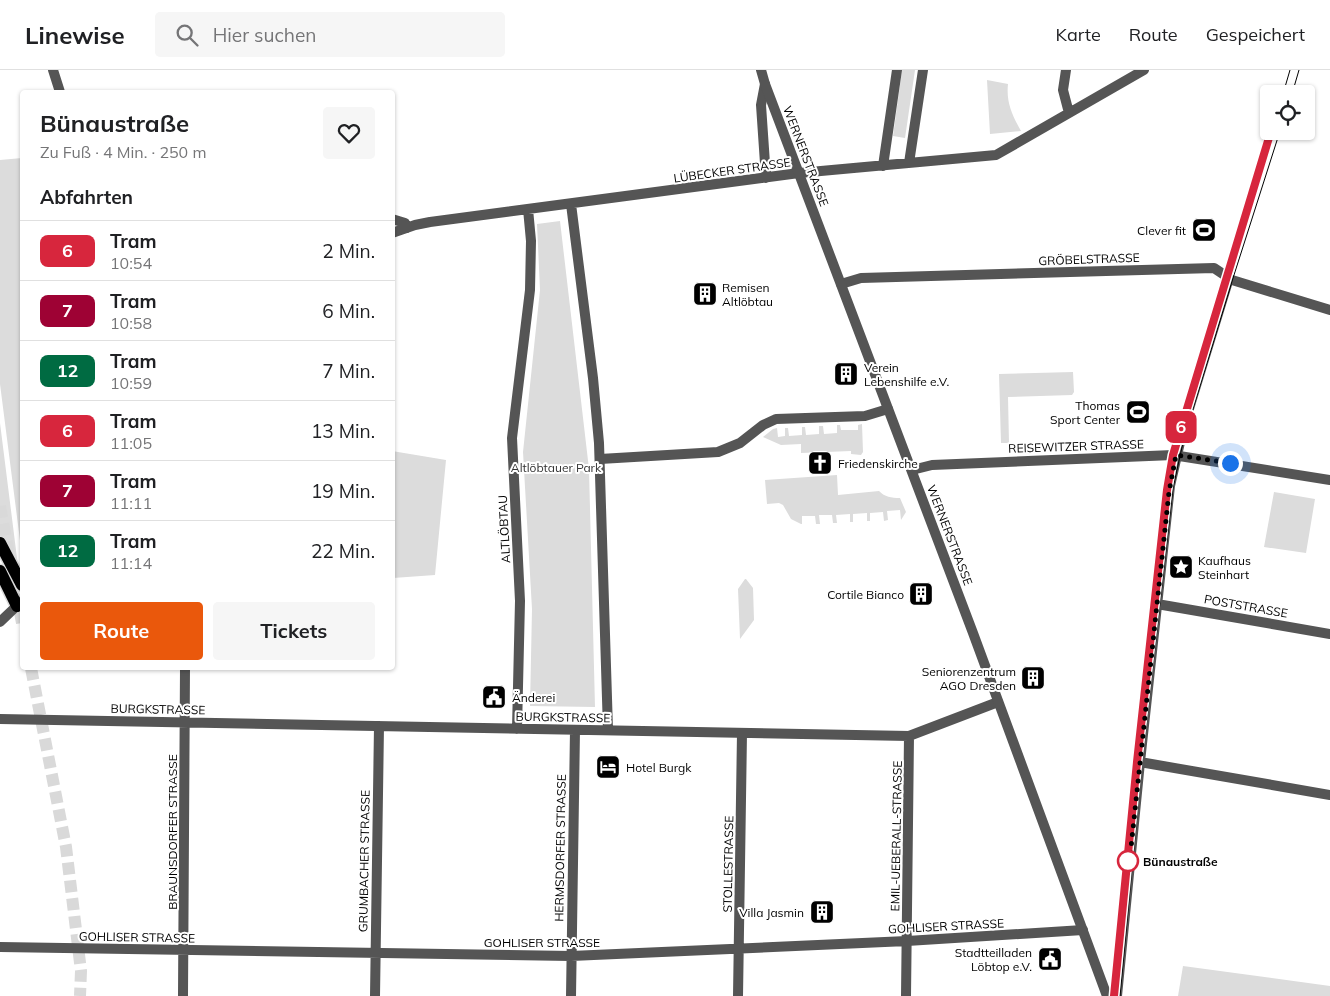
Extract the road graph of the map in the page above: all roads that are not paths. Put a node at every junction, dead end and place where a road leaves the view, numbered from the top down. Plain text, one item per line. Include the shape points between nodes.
1 (52, 70) edge
2 (761, 70) edge
3 (897, 70) edge
4 (923, 70) edge
5 (1066, 70) edge
6 (1144, 70) edge
7 (765, 84) junction
8 (59, 90) edge
9 (1069, 113) junction
10 (909, 163) junction
11 (883, 166) junction
12 (799, 173) junction
13 (766, 178) junction
14 (571, 204) junction
15 (528, 209) junction
16 (395, 220) edge
17 (407, 228) junction
18 (395, 232) edge
19 (1229, 278) junction
20 (841, 284) junction
21 (1330, 310) edge
22 (888, 409) junction
23 (1176, 455) junction
24 (600, 459) junction
25 (912, 470) junction
26 (1330, 480) edge
27 (0, 543) edge
28 (0, 571) edge
29 (20, 581) edge
30 (20, 603) edge
31 (1157, 604) junction
32 (0, 622) edge
33 (1330, 634) edge
34 (185, 670) edge
35 (998, 702) junction
36 (0, 719) edge
37 (185, 722) junction
38 (378, 726) junction
39 (517, 729) junction
40 (575, 730) junction
41 (608, 730) junction
42 (742, 733) junction
43 (909, 736) junction
44 (1140, 762) junction
45 (1330, 795) edge
46 (1083, 930) junction
47 (907, 941) junction
48 (0, 947) edge
49 (739, 949) junction
50 (184, 951) junction
51 (376, 953) junction
52 (571, 956) junction
53 (184, 996) edge
54 (375, 996) edge
55 (571, 996) edge
56 (738, 996) edge
57 (906, 996) edge
58 (1107, 996) edge
59 (1117, 996) edge

1 - 8 street
2 - 7 street, WERNERSTRASSE
3 - 11 street
4 - 10 street
5 - 9 street via 1063,90
6 - 9 street, LÜBECKER STRASSE
7 - 12 street, WERNERSTRASSE
7 - 13 street, WERNERSTRASSE via 761,105
9 - 10 street, LÜBECKER STRASSE via 996,155
10 - 11 street, LÜBECKER STRASSE
11 - 12 street, LÜBECKER STRASSE
12 - 13 street, LÜBECKER STRASSE
12 - 20 street, WERNERSTRASSE
13 - 14 street, LÜBECKER STRASSE
14 - 15 street, LÜBECKER STRASSE
14 - 24 street
15 - 17 street, LÜBECKER STRASSE
15 - 39 street, ALTLÖBTAU via 530,290 512,438 520,600
16 - 17 street
17 - 18 street, LÜBECKER STRASSE
19 - 20 street, GRÖBELSTRASSE via 1214,268 861,278
19 - 21 street, GRÖBELSTRASSE
19 - 23 street
20 - 22 street, WERNERSTRASSE
22 - 24 street via 865,416 776,419 740,443 718,452
22 - 25 street, WERNERSTRASSE
23 - 25 street, REISEWITZER STRASSE via 932,465
23 - 26 street, REISEWITZER STRASSE
23 - 31 street
24 - 41 street
25 - 35 street, WERNERSTRASSE
27 - 29 main road
28 - 30 main road
30 - 32 street
31 - 33 street, POSTSTRASSE
31 - 44 street
34 - 37 street, BRAUNSDORFER STRASSE
35 - 43 street, BURGKSTRASSE
35 - 46 street, WERNERSTRASSE
36 - 37 street, BURGKSTRASSE
37 - 38 street, BURGKSTRASSE
37 - 50 street, BRAUNSDORFER STRASSE
38 - 39 street, BURGKSTRASSE
38 - 51 street, GRUMBACHER STRASSE
39 - 40 street, BURGKSTRASSE
40 - 41 street, BURGKSTRASSE
40 - 52 street, HERMSDORFER STRASSE
41 - 42 street, BURGKSTRASSE
42 - 43 street, BURGKSTRASSE
42 - 49 street, STOLLESTRASSE
43 - 47 street, EMIL-UEBERALL-STRASSE
44 - 45 street
44 - 59 street
46 - 47 street, GOHLISER STRASSE
46 - 58 street, WERNERSTRASSE
47 - 49 street, GOHLISER STRASSE
47 - 57 street, EMIL-UEBERALL-STRASSE
48 - 50 street, GOHLISER STRASSE
49 - 52 street, GOHLISER STRASSE
49 - 56 street, STOLLESTRASSE
50 - 51 street, GOHLISER STRASSE
50 - 53 street, BRAUNSDORFER STRASSE
51 - 52 street, GOHLISER STRASSE
51 - 54 street, GRUMBACHER STRASSE
52 - 55 street, HERMSDORFER STRASSE

